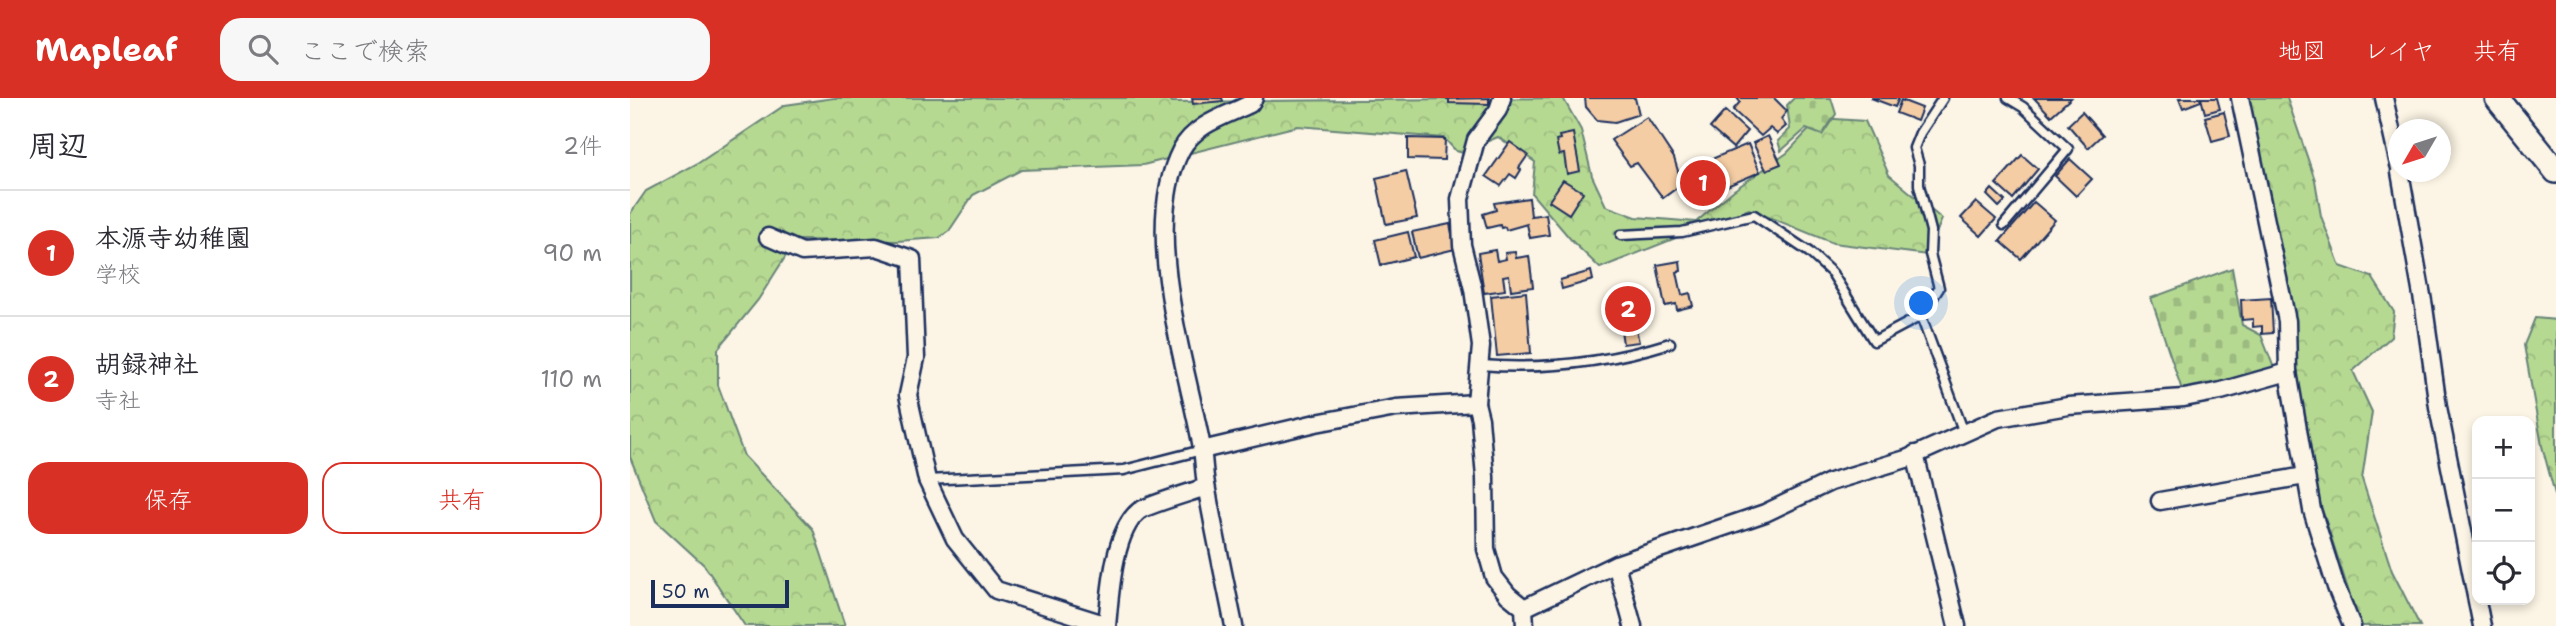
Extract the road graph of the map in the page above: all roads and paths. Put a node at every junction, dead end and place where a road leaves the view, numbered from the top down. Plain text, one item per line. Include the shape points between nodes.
1 (1254, 98) edge
2 (1502, 98) edge
3 (1944, 98) edge
4 (2008, 98) edge
5 (2240, 98) edge
6 (2384, 98) edge
7 (2497, 98) edge
8 (2389, 119) edge
9 (2556, 171) edge
10 (2402, 182) edge
11 (2004, 225) dead end
12 (1622, 235) dead end
13 (768, 237) dead end
14 (1921, 316) junction
15 (1670, 343) dead end
16 (1480, 365) junction
17 (2288, 372) junction
18 (1476, 403) junction
19 (1964, 433) junction
20 (1202, 450) junction
21 (1914, 454) junction
22 (2305, 476) junction
23 (927, 480) junction
24 (1206, 487) junction
25 (2160, 501) dead end
26 (1616, 564) junction
27 (1524, 608) junction
28 (1107, 626) edge
29 (1234, 626) edge
30 (1525, 626) edge
31 (1633, 626) edge
32 (1957, 626) edge
33 (2352, 626) edge
34 (2482, 626) edge

1 - 20 street via 1195,130 1181,150 1167,187 1169,297
2 - 16 street via 1499,110 1476,140 1460,199 1462,245 1482,346
3 - 14 lane via 1914,148 1939,288
4 - 11 lane via 2068,149
5 - 17 street via 2287,321
6 - 8 street
7 - 9 main road
10 - 34 street via 2438,407
12 - 14 lane via 1682,232 1754,215 1832,273 1874,341
13 - 23 street via 802,252 876,247 912,260 916,358 908,395
14 - 19 lane
15 - 16 lane via 1584,363
16 - 18 street
17 - 19 street via 2183,398 2043,409 1998,418
17 - 22 street
18 - 20 street via 1396,408
18 - 27 street via 1485,477 1486,549 1493,577
19 - 21 street
20 - 23 lane via 1124,470
20 - 24 street
21 - 26 street via 1830,482 1765,513
21 - 32 street
22 - 25 street
22 - 33 street via 2319,536
23 - 28 street via 956,538 996,590
24 - 28 street via 1140,510 1126,526
24 - 29 street
26 - 27 street
26 - 31 street
27 - 30 street

